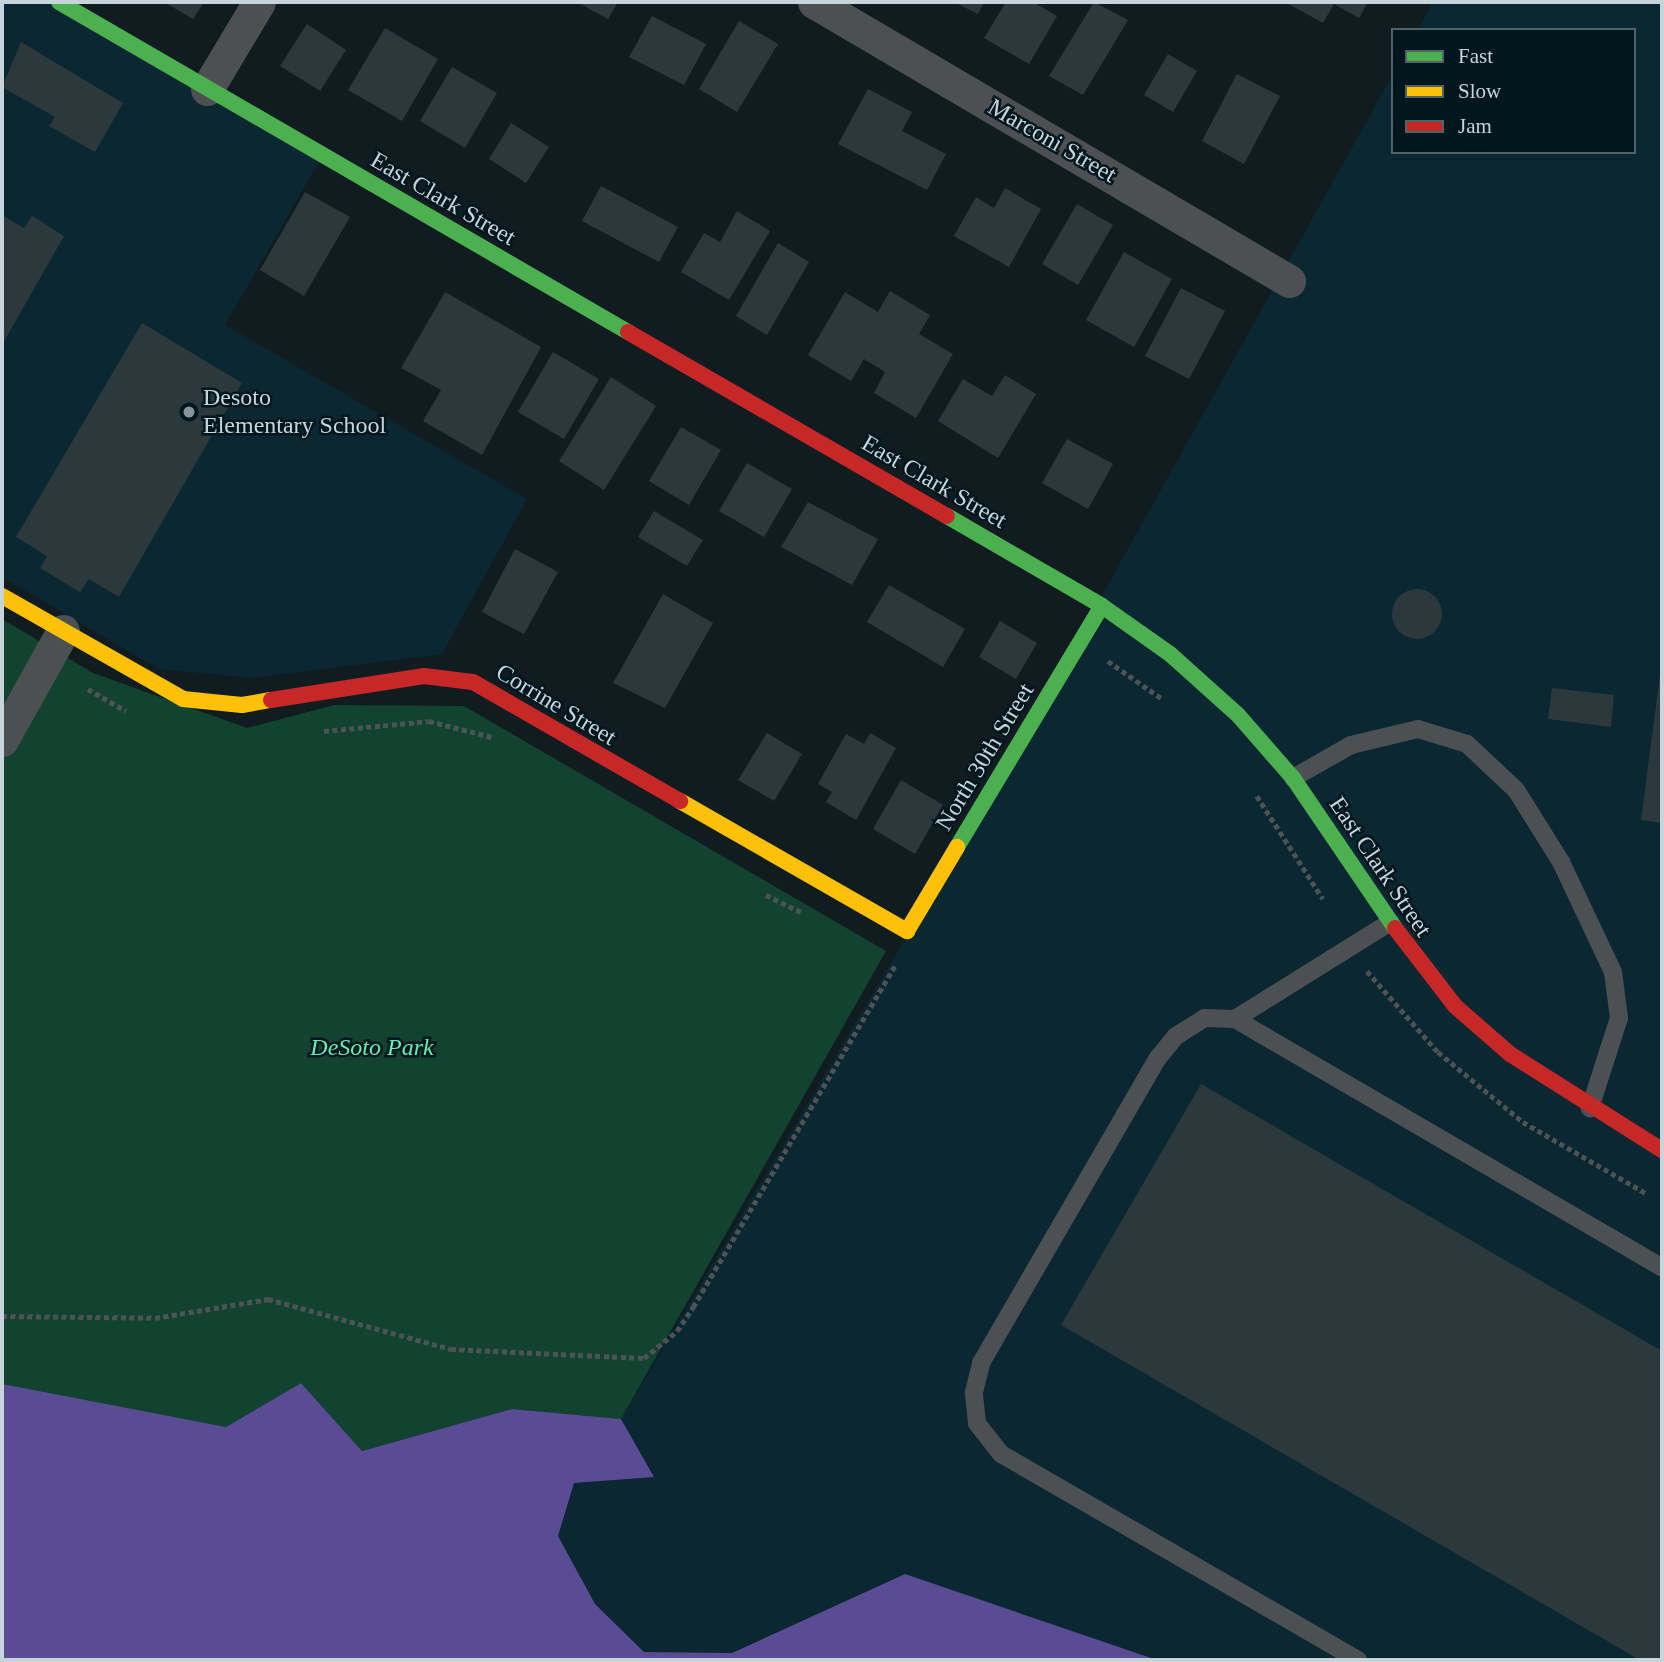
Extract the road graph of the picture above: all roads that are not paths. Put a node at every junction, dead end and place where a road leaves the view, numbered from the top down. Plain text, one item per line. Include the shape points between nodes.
1 (59, 2) edge
2 (259, 2) edge
3 (814, 2) edge
4 (207, 89) junction
5 (1289, 281) dead end
6 (2, 596) edge
7 (1102, 606) junction
8 (63, 631) junction
9 (2, 740) edge
10 (1293, 778) junction
11 (1390, 922) junction
12 (907, 932) joint
13 (1235, 1019) junction
14 (1590, 1108) junction
15 (1662, 1150) edge
16 (1662, 1268) edge
17 (1358, 1660) edge

1 - 4 street, East Clark Street
2 - 4 street
3 - 5 street, Marconi Street
4 - 7 street, East Clark Street
6 - 8 street, Corrine Street
7 - 10 street, East Clark Street via 1238,715
7 - 12 street, North 30th Street
8 - 9 street
8 - 12 street, Corrine Street via 183,699 242,705 424,676 473,682
10 - 11 street, East Clark Street
10 - 14 lane via 1350,745 1418,730 1467,744 1516,790 1561,862 1613,972 1619,1018
11 - 13 lane
11 - 14 street, East Clark Street via 1455,1006 1510,1054
13 - 16 lane
13 - 17 lane via 1205,1018 1176,1036 1158,1058 986,1353 974,1392 977,1423 1001,1454
14 - 15 street, East Clark Street

